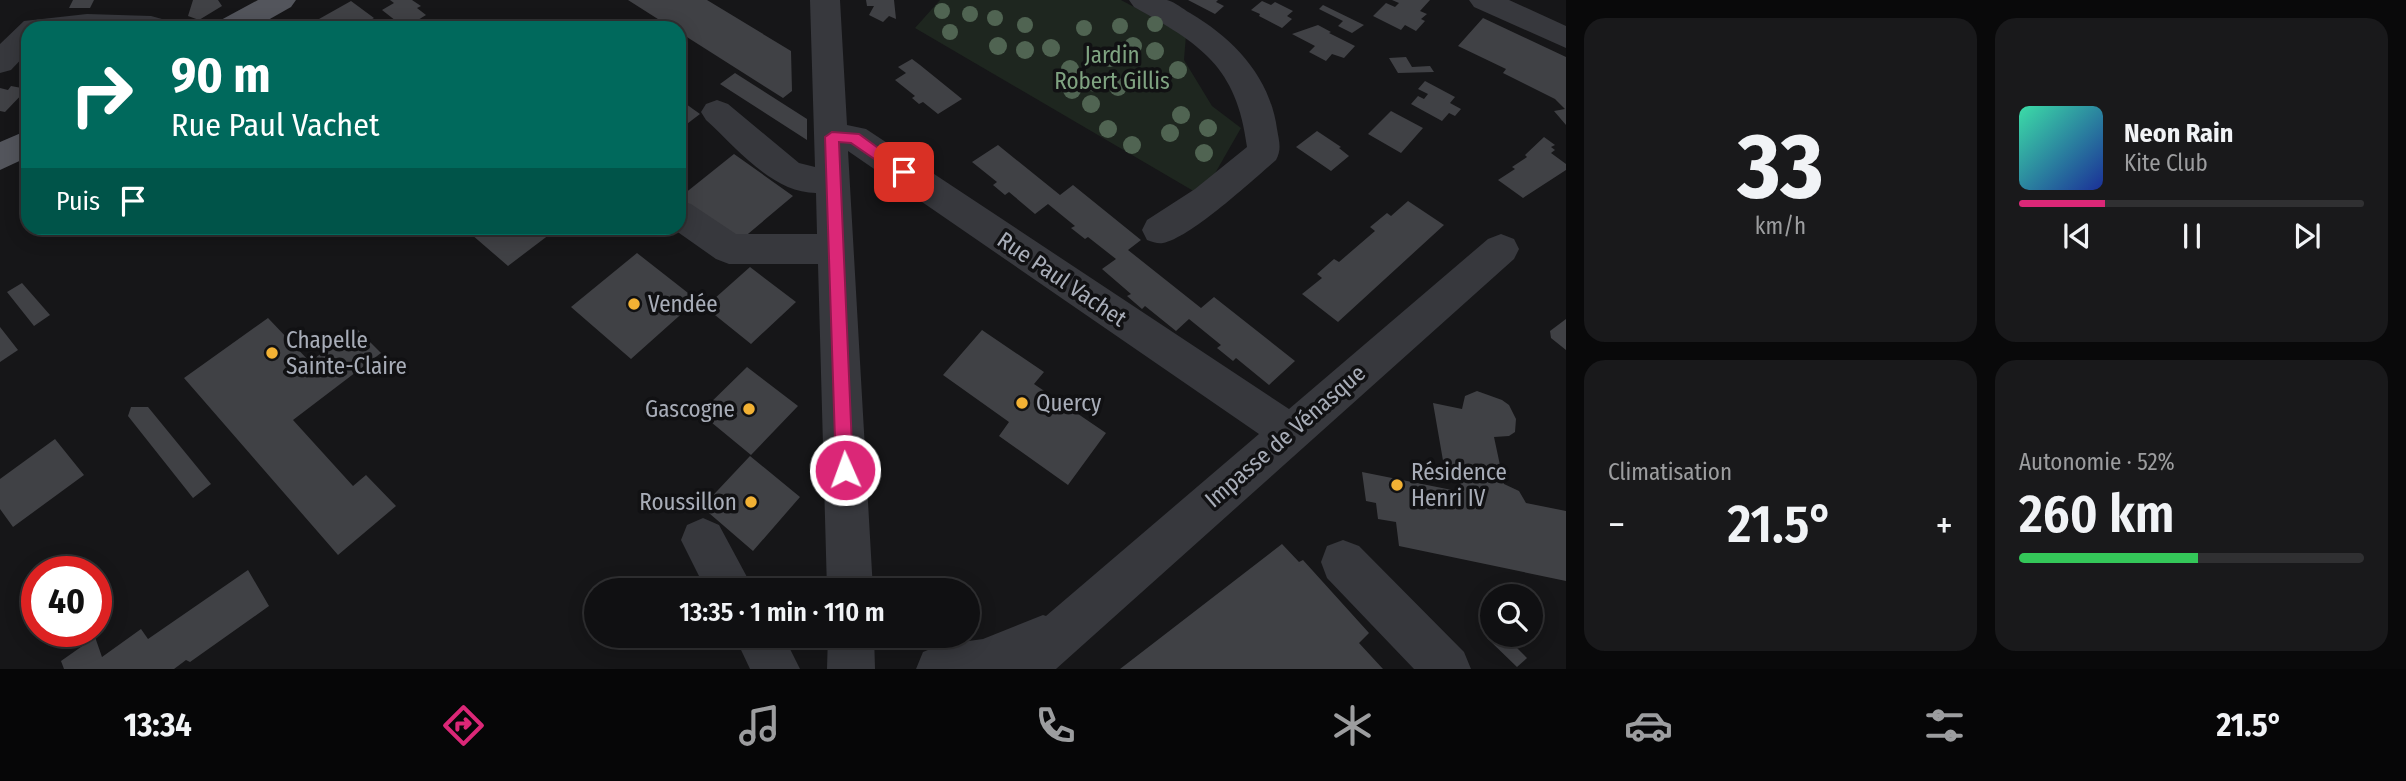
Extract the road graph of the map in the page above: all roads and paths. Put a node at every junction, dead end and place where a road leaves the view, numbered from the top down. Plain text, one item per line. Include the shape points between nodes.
1 (55, 0) edge
2 (170, 0) edge
3 (281, 0) edge
4 (825, 0) edge
5 (1144, 0) edge
6 (1485, 0) edge
7 (39, 21) edge
8 (158, 21) edge
9 (243, 21) edge
10 (21, 32) edge
11 (0, 33) edge
12 (1566, 38) edge
13 (21, 40) edge
14 (0, 62) edge
15 (717, 112) dead end
16 (832, 137) junction
17 (21, 146) edge
18 (0, 157) edge
19 (832, 180) junction
20 (686, 220) edge
21 (1160, 230) dead end
22 (835, 249) junction
23 (1501, 249) dead end
24 (1289, 432) junction
25 (703, 540) dead end
26 (1343, 562) dead end
27 (724, 578) edge
28 (849, 578) edge
29 (1071, 625) junction
30 (764, 648) edge
31 (851, 648) edge
32 (776, 669) edge
33 (851, 669) edge
34 (940, 669) edge
35 (1020, 669) edge
36 (1447, 669) edge

1 - 7 street
2 - 8 street
3 - 9 main road
4 - 16 street
5 - 21 street via 1195,27 1224,53 1249,86 1265,151
6 - 12 street
10 - 11 street
13 - 14 street
15 - 19 street via 788,172 807,180
16 - 19 street
16 - 24 street, Rue Paul Vachet via 854,138
17 - 18 main road
19 - 22 street
20 - 22 street via 729,249
22 - 28 street
23 - 24 street, Impasse de Vénasque
24 - 29 street, Impasse de Vénasque
25 - 27 street
26 - 36 street
29 - 34 street, Impasse de Vénasque via 983,663
29 - 35 street, Impasse de Vénasque
30 - 32 street
31 - 33 street

